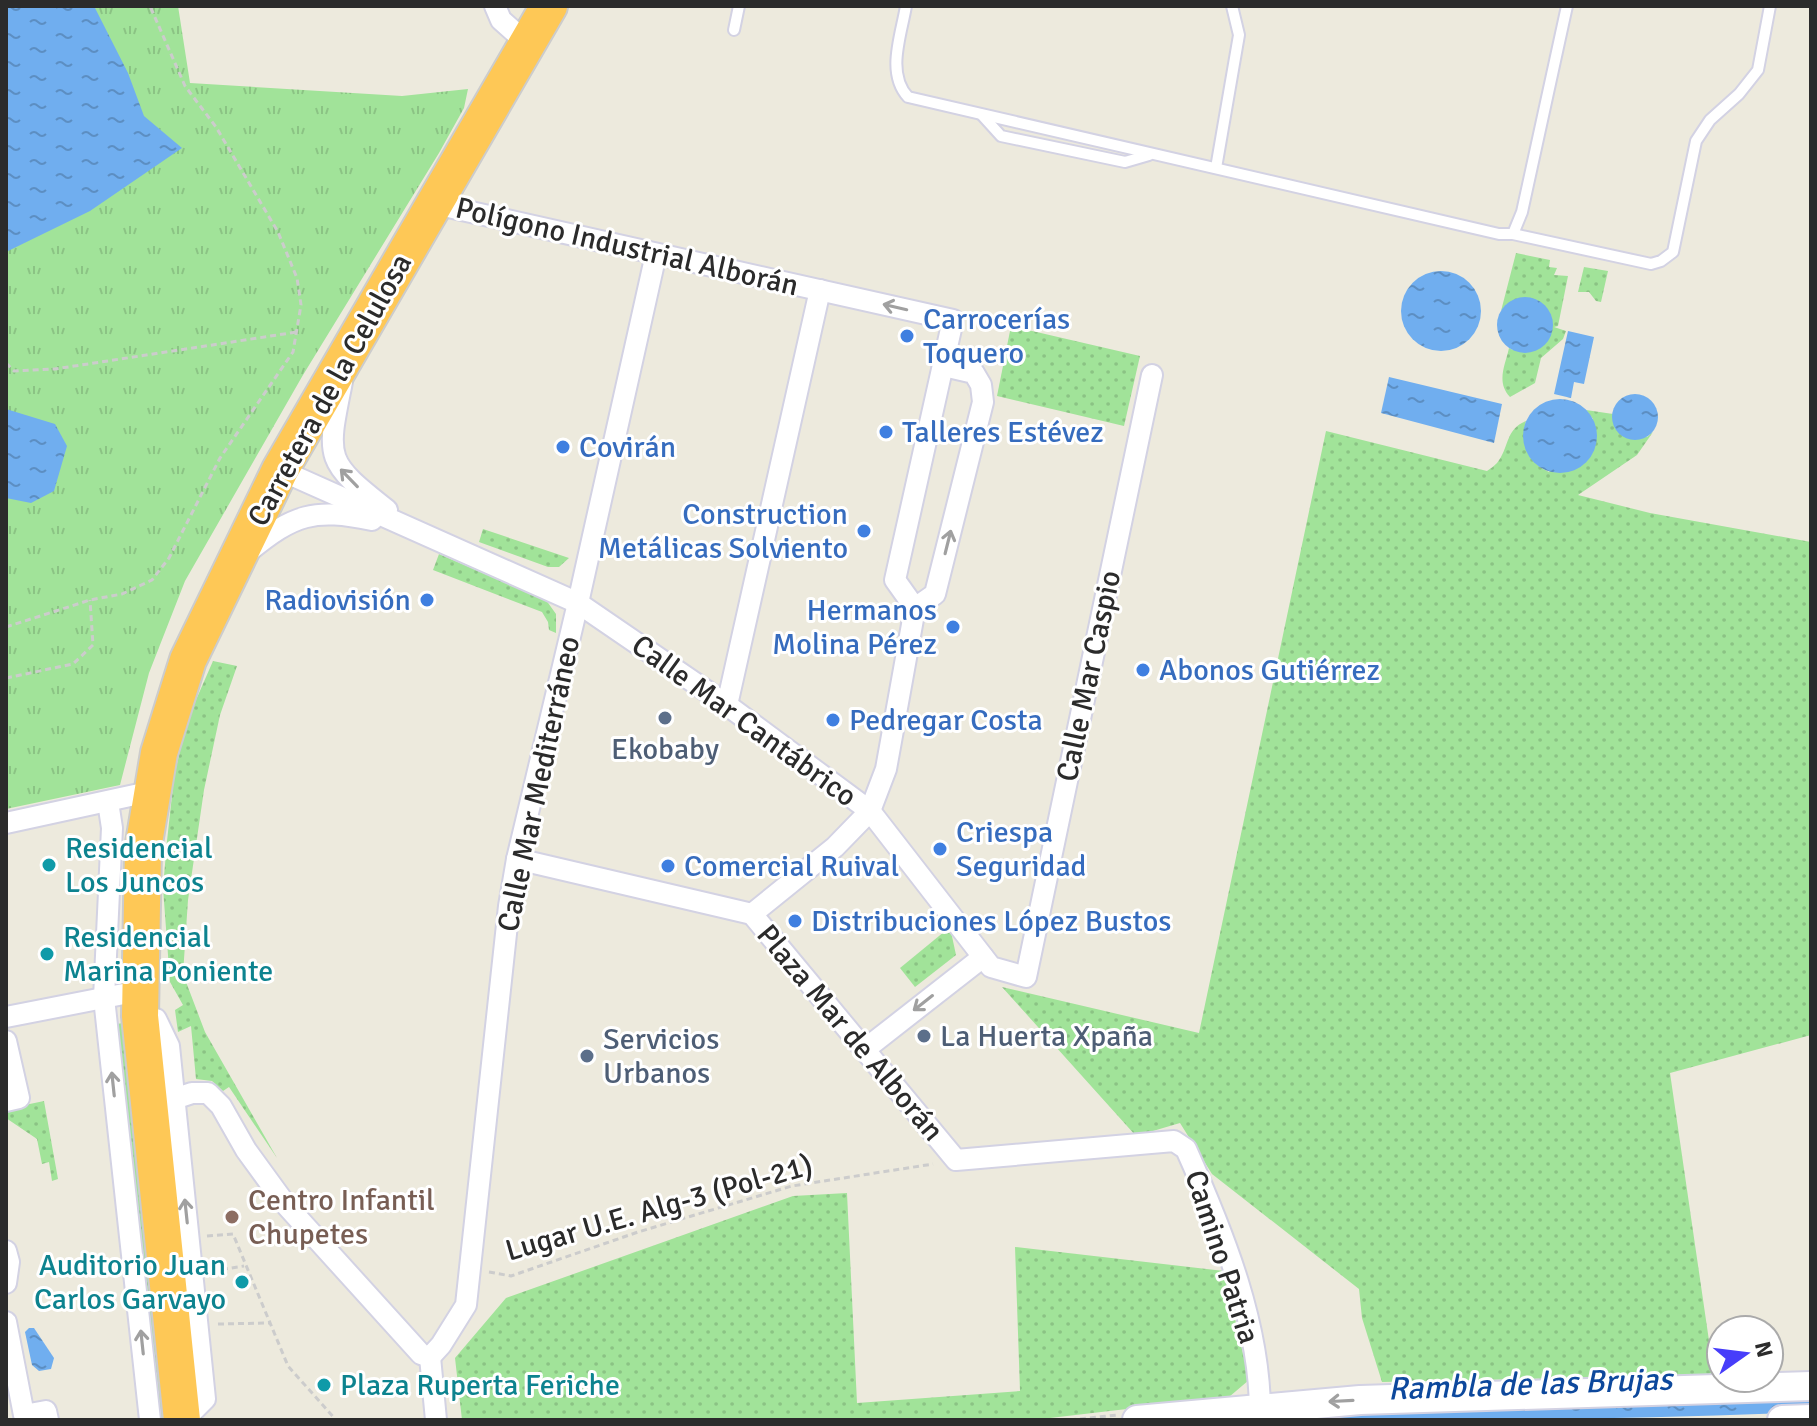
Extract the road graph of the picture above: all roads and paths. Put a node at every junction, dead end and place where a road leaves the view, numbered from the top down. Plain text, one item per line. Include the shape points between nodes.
1 (150, 6) edge
2 (495, 6) edge
3 (549, 6) edge
4 (739, 6) edge
5 (906, 6) edge
6 (1232, 6) edge
7 (1567, 6) edge
8 (1770, 6) edge
9 (734, 30) dead end
10 (528, 44) junction
11 (980, 114) junction
12 (1152, 154) junction
13 (1216, 168) junction
14 (435, 204) junction
15 (1513, 234) junction
16 (656, 254) junction
17 (820, 290) junction
18 (297, 332) junction
19 (348, 353) junction
20 (6, 363) edge
21 (944, 366) junction
22 (1152, 375) dead end
23 (280, 470) junction
24 (408, 528) junction
25 (236, 562) junction
26 (90, 600) junction
27 (578, 603) junction
28 (915, 608) junction
29 (6, 627) edge
30 (6, 678) edge
31 (727, 705) junction
32 (153, 791) junction
33 (108, 802) junction
34 (870, 811) junction
35 (6, 823) edge
36 (517, 859) junction
37 (752, 914) junction
38 (983, 957) junction
39 (1026, 977) joint
40 (104, 998) junction
41 (140, 1003) junction
42 (6, 1017) edge
43 (6, 1041) edge
44 (864, 1050) junction
45 (174, 1099) junction
46 (6, 1101) edge
47 (956, 1160) junction
48 (201, 1237) dead end
49 (6, 1251) edge
50 (471, 1264) junction
51 (246, 1266) junction
52 (204, 1272) dead end
53 (6, 1283) edge
54 (6, 1322) edge
55 (270, 1323) junction
56 (210, 1325) dead end
57 (430, 1357) junction
58 (1811, 1386) edge
59 (1260, 1414) edge
60 (15, 1416) edge
61 (1811, 1419) edge
62 (48, 1420) edge
63 (150, 1420) edge
64 (183, 1420) edge
65 (336, 1420) edge
66 (436, 1420) edge
67 (1137, 1420) edge
68 (1782, 1420) edge

1 - 18 path via 185,86 216,127 278,232 297,278
2 - 10 street via 501,20
3 - 10 highway, Carretera de la Celulosa
4 - 9 lane
5 - 11 lane via 896,74 899,87 908,97
6 - 13 lane via 1239,35
7 - 15 lane
8 - 15 lane via 1758,70 1696,141 1673,252 1651,264
10 - 14 highway, Carretera de la Celulosa
11 - 12 lane
11 - 12 lane via 1001,136 1125,162
12 - 13 lane
13 - 15 lane
14 - 16 street, Polígono Industrial Alborán
14 - 19 highway, Carretera de la Celulosa
16 - 17 street, Polígono Industrial Alborán
16 - 27 street, Calle Mar Mediterráneo
21 -> 17 street, Polígono Industrial Alborán via 953,320
17 - 31 street, Polígono Industrial Alborán
18 - 20 path via 55,369 14,371
18 - 26 path via 293,352 220,458 169,558 152,580 122,594
19 - 23 highway, Carretera de la Celulosa
24 -> 19 street, Calle Mar Cantábrico via 345,477 332,450
21 - 28 street via 895,580
28 -> 21 street via 935,594 983,402 974,373
22 - 39 street, Calle Mar Caspio
23 - 24 street, Calle Mar Cantábrico
23 - 25 highway, Carretera de la Celulosa
24 - 25 street, Calle Mar Cantábrico via 313,514 277,528
24 - 27 street, Calle Mar Cantábrico
25 - 32 highway, Carretera de la Celulosa via 188,660 159,753
26 - 29 path
26 - 30 path via 93,645 73,664
27 - 31 street, Calle Mar Cantábrico
27 - 36 street, Calle Mar Mediterráneo
28 - 34 street via 886,769
31 - 34 street, Calle Mar Cantábrico
32 - 33 street
32 - 41 highway, Carretera de la Celulosa via 143,849
33 - 35 street
33 - 40 street via 112,828
34 - 37 street, Plaza Mar de Alborán via 835,847
34 - 38 street, Calle Mar Cantábrico
36 - 37 street
36 - 50 street, Calle Mar Mediterráneo
37 - 44 street, Plaza Mar de Alborán
38 - 39 street, Calle Mar Cantábrico via 991,967
38 -> 44 street
40 - 41 street
40 - 42 street
63 -> 40 street
41 - 45 street, Carretera de la Celulosa via 156,1019 169,1046
41 - 64 highway, Carretera de la Celulosa
43 - 46 street via 19,1098
44 - 47 street, Plaza Mar de Alborán
45 - 57 street via 208,1093 221,1106 286,1205 421,1354
64 -> 45 street, Carretera de la Celulosa via 205,1399
47 - 50 path, Lugar U.E. Alg-3 (Pol-21) via 792,1186 511,1276
47 - 59 street, Camino Patria via 1174,1141 1186,1149 1229,1257 1248,1322
48 - 51 path via 233,1234
49 - 53 street
50 - 57 street, Calle Mar Mediterráneo via 466,1305
51 - 52 path
51 - 55 path
54 - 60 street
55 - 56 path
55 - 65 path via 288,1366
57 - 66 street
58 -> 59 street via 1360,1400
59 - 67 street
60 - 62 street via 46,1411
61 - 68 street

